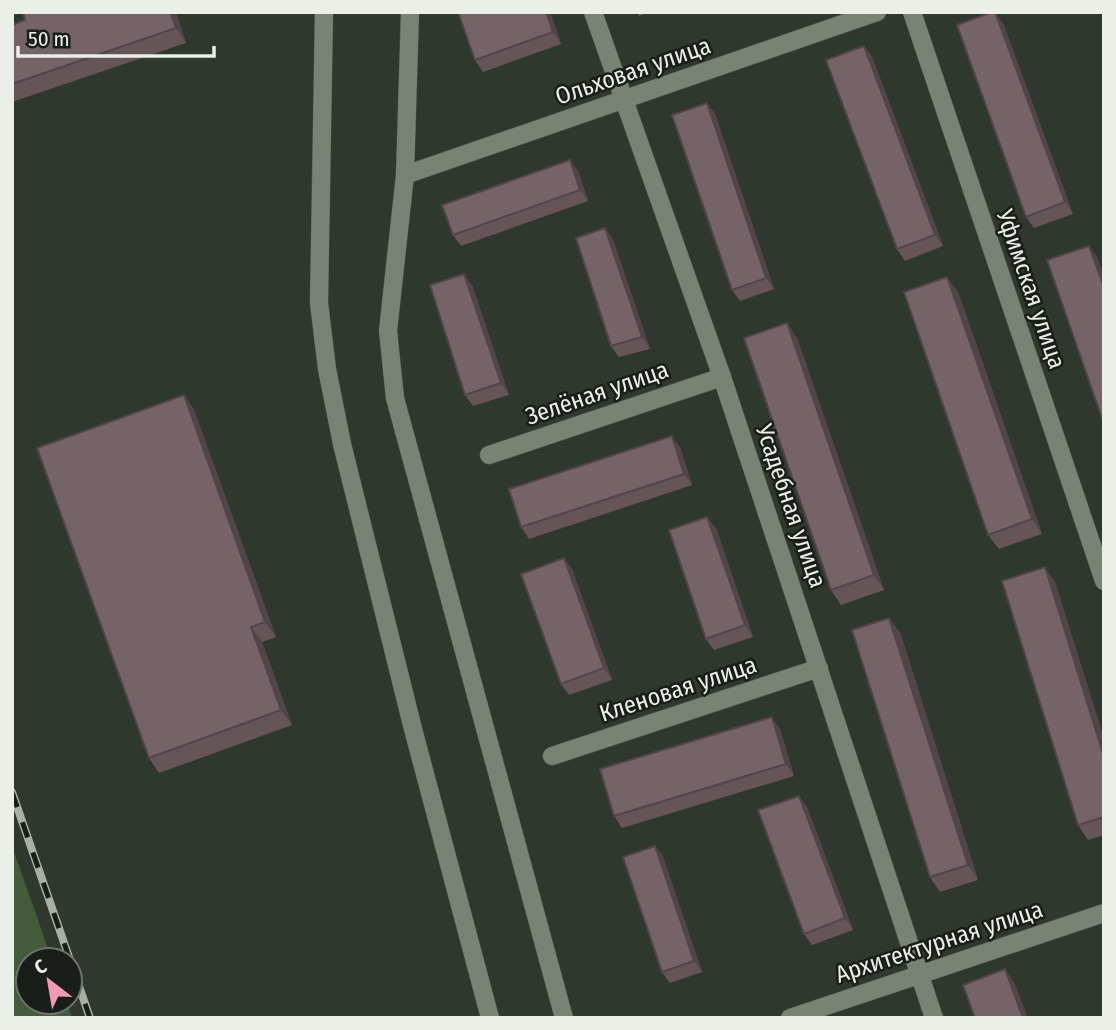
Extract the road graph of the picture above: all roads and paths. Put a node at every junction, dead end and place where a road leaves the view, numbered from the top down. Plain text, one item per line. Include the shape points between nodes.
1 (324, 12) edge
2 (410, 12) edge
3 (593, 12) edge
4 (877, 12) edge
5 (912, 12) edge
6 (626, 99) junction
7 (405, 175) junction
8 (722, 377) junction
9 (489, 455) dead end
10 (1104, 581) edge
11 (819, 668) junction
12 (552, 756) dead end
13 (1104, 913) edge
14 (919, 973) junction
15 (490, 1018) edge
16 (564, 1018) edge
17 (790, 1018) edge
18 (934, 1018) edge

1 - 15 street via 319,303 327,369 413,729
2 - 7 street
3 - 6 street, Усадебная улица
4 - 6 street, Ольховая улица
5 - 10 street, Уфимская улица
6 - 7 street, Ольховая улица
6 - 8 street, Усадебная улица
7 - 16 street via 388,331 395,398
8 - 9 street, Зелёная улица
8 - 11 street, Усадебная улица
11 - 12 street, Кленовая улица
11 - 14 street, Усадебная улица
13 - 14 street, Архитектурная улица
14 - 17 street, Архитектурная улица
14 - 18 street, Усадебная улица

